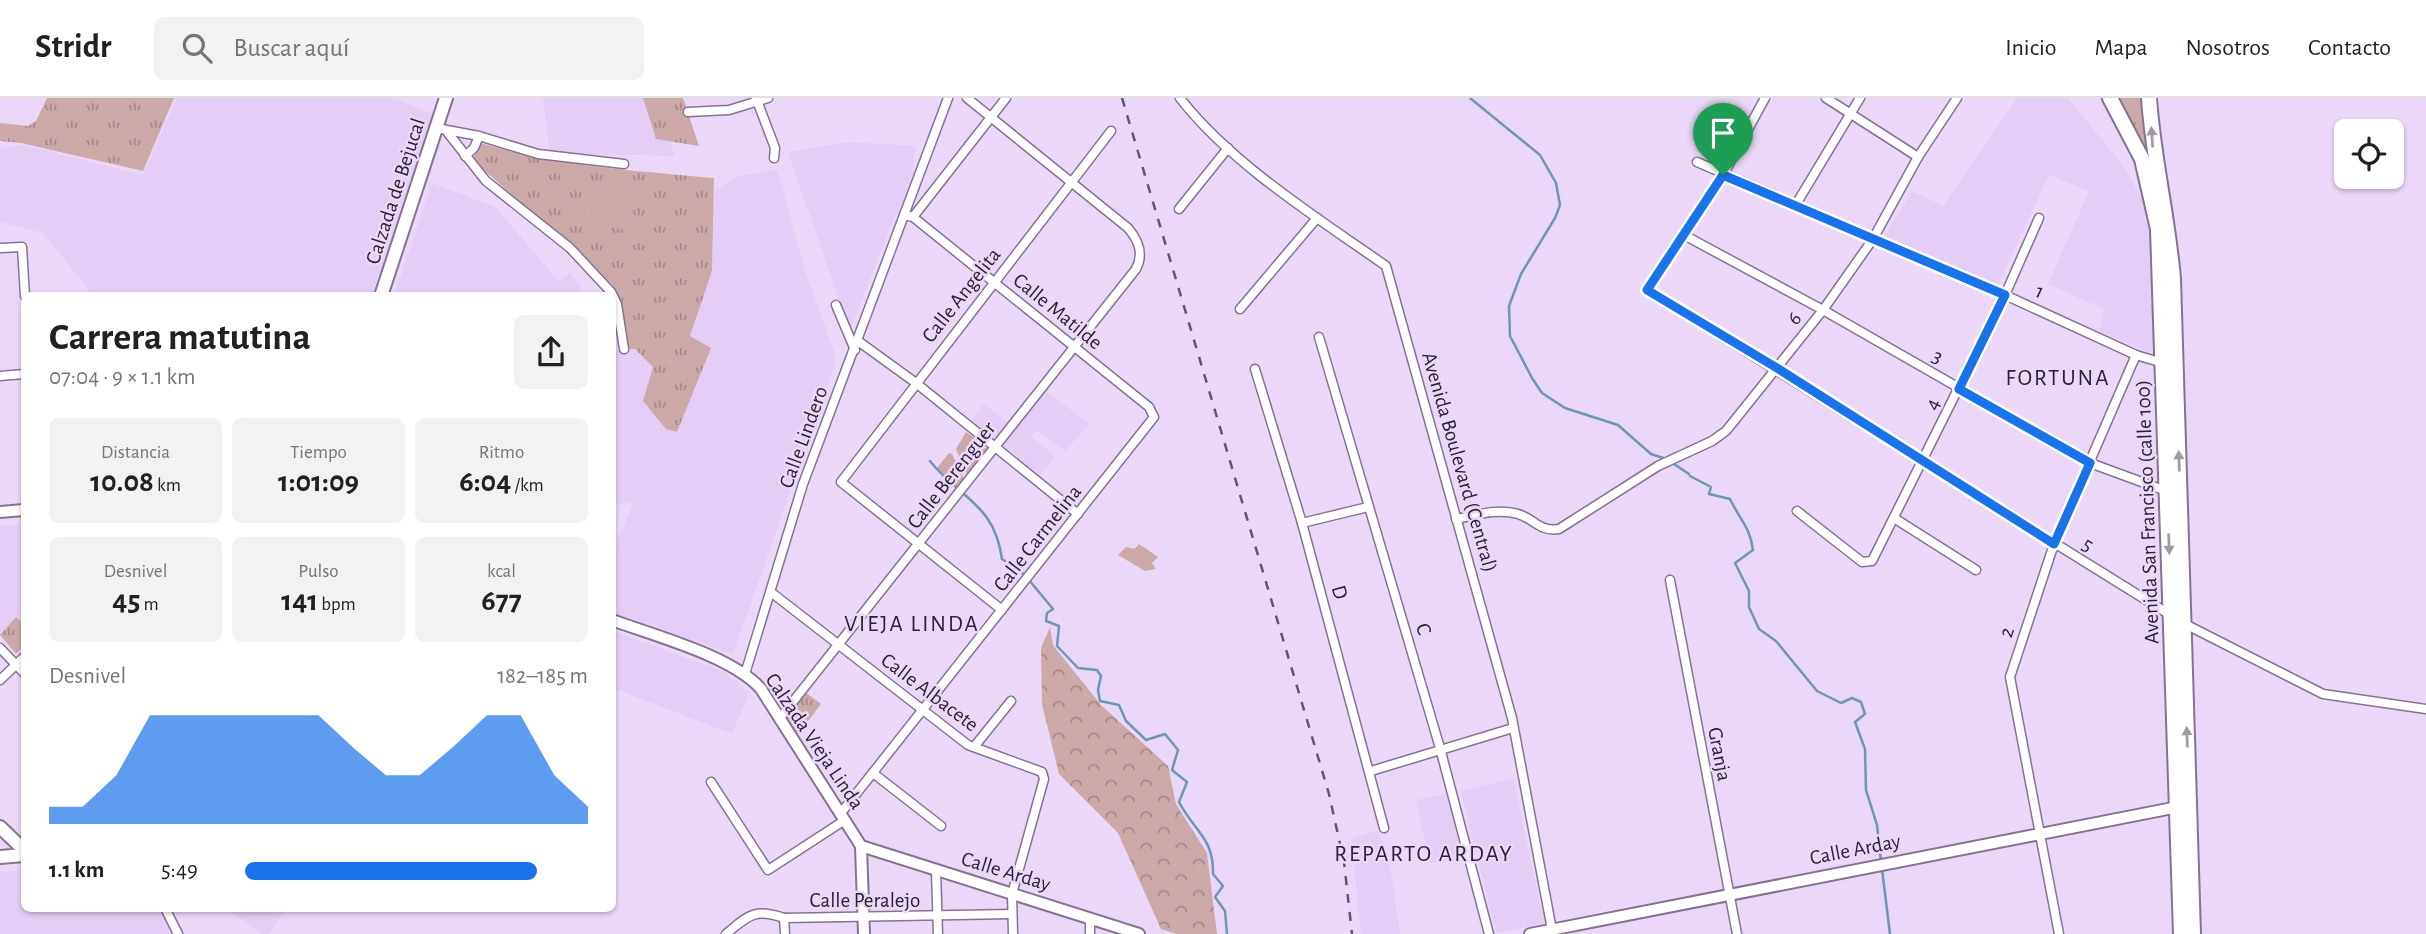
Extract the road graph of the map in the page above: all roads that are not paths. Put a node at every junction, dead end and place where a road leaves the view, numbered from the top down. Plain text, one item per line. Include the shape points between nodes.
1 (446, 98) edge
2 (768, 98) edge
3 (948, 98) edge
4 (967, 98) edge
5 (1006, 98) edge
6 (1180, 98) edge
7 (1765, 98) edge
8 (1826, 98) edge
9 (1860, 98) edge
10 (1957, 98) edge
11 (2110, 98) edge
12 (2149, 98) edge
13 (756, 100) edge
14 (688, 112) dead end
15 (1850, 113) junction
16 (990, 118) junction
17 (442, 131) junction
18 (1111, 131) dead end
19 (479, 136) junction
20 (1228, 148) junction
21 (465, 156) junction
22 (1918, 157) junction
23 (774, 158) dead end
24 (1697, 162) dead end
25 (624, 164) dead end
26 (1723, 175) junction
27 (1071, 181) junction
28 (1795, 206) junction
29 (1179, 209) dead end
30 (908, 216) junction
31 (1317, 218) junction
32 (2039, 218) dead end
33 (1684, 235) junction
34 (1872, 239) junction
35 (0, 248) edge
36 (994, 282) junction
37 (25, 292) edge
38 (383, 292) edge
39 (611, 292) edge
40 (2005, 295) junction
41 (616, 302) edge
42 (836, 305) dead end
43 (1240, 309) dead end
44 (1823, 310) junction
45 (1319, 337) dead end
46 (856, 346) junction
47 (1073, 346) junction
48 (624, 349) dead end
49 (2136, 355) junction
50 (2170, 363) junction
51 (1777, 368) junction
52 (1255, 369) dead end
53 (21, 374) edge
54 (0, 376) edge
55 (916, 383) junction
56 (1959, 389) junction
57 (1154, 414) joint
58 (995, 448) junction
59 (1924, 461) junction
60 (2090, 463) junction
61 (2173, 493) junction
62 (1368, 507) junction
63 (21, 510) edge
64 (1797, 511) dead end
65 (0, 512) edge
66 (1078, 514) junction
67 (1894, 518) junction
68 (1456, 519) junction
69 (1303, 523) junction
70 (2054, 544) junction
71 (918, 545) junction
72 (1976, 570) dead end
73 (1670, 580) dead end
74 (772, 593) junction
75 (1002, 610) junction
76 (2171, 615) junction
77 (616, 621) edge
78 (2184, 624) junction
79 (840, 645) junction
80 (0, 649) edge
81 (21, 660) edge
82 (16, 664) junction
83 (21, 670) edge
84 (745, 674) junction
85 (0, 680) edge
86 (1011, 701) dead end
87 (2426, 709) edge
88 (923, 711) junction
89 (780, 718) junction
90 (1514, 728) junction
91 (974, 747) junction
92 (1440, 748) junction
93 (1371, 771) junction
94 (873, 773) junction
95 (711, 782) dead end
96 (2182, 806) junction
97 (843, 816) junction
98 (941, 826) dead end
99 (0, 827) edge
100 (1384, 828) dead end
101 (2043, 836) junction
102 (861, 846) junction
103 (21, 849) edge
104 (21, 853) edge
105 (0, 857) edge
106 (936, 870) junction
107 (1012, 894) junction
108 (1729, 895) junction
109 (167, 912) edge
110 (1012, 914) junction
111 (864, 917) junction
112 (937, 917) junction
113 (784, 918) junction
114 (1090, 918) junction
115 (1552, 932) edge
116 (178, 934) edge
117 (726, 934) edge
118 (785, 934) edge
119 (864, 934) edge
120 (938, 934) edge
121 (1013, 934) edge
122 (1090, 934) edge
123 (1139, 934) edge
124 (1489, 934) edge
125 (1530, 934) edge
126 (1737, 934) edge
127 (2059, 934) edge
128 (2180, 934) edge
129 (2193, 934) edge

1 - 17 main road, Calzada de Bejucal
2 - 13 street
3 - 30 street, Calle Lindero
4 - 16 street
5 - 16 street
6 - 20 street, Avenida Boulevard (Central)
7 - 26 street
8 - 15 street
9 - 15 street
10 - 22 street, 6
11 - 50 highway, Avenida San Francisco (calle 100) via 2142,159 2151,189
50 -> 12 highway, Avenida San Francisco (calle 100) via 2169,233 2153,153
13 - 14 street via 729,110
13 - 23 street via 775,148
15 - 22 street
15 - 28 street
16 - 27 street
16 - 30 street
17 - 19 street
17 - 21 street
17 - 38 main road, Calzada de Bejucal
18 - 27 street, Calle Angelita
19 - 21 street
19 - 25 street via 538,154
20 - 29 street
20 - 31 street, Avenida Boulevard (Central)
21 - 39 street via 486,181 570,248
22 - 34 street, 6
24 - 26 street, 1
26 - 28 street, 1
26 - 33 street
27 - 36 street, Calle Angelita
27 - 47 street, Calle Berenguer via 1128,228 1140,251 1136,269
28 - 34 street, 1
30 - 36 street, Calle Matilde
30 - 46 street, Calle Lindero
31 - 43 street
31 - 68 street, Avenida Boulevard (Central) via 1386,266
32 - 40 street, 4
33 - 44 street, 3
33 - 51 street, 5 via 1647,290
34 - 40 street, 1
34 - 44 street, 6
35 - 37 street via 22,247
36 - 47 street, Calle Matilde
36 - 55 street, Calle Angelita
40 - 49 street, 1
40 - 56 street, 4
41 - 48 street
42 - 46 street
44 - 51 street, 6
44 - 56 street, 3
45 - 62 street, C
46 - 55 street
46 - 74 street, Calle Lindero via 803,484
47 - 57 street, Calle Matilde
47 - 58 street, Calle Berenguer
49 - 50 street, 1
49 - 60 street, 2
50 - 61 highway, Avenida San Francisco (calle 100)
51 - 59 street, 5
51 - 68 street, 6 via 1720,436 1658,466 1559,529 1538,528 1521,514 1505,511
52 - 69 street, D
53 - 54 street
55 - 58 street
55 - 71 street, Calle Angelita via 841,482
56 - 59 street, 4
56 - 60 street, 3
57 - 66 street, Calle Carmelina
58 - 66 street
58 - 71 street, Calle Berenguer
59 - 67 street, 4
59 - 70 street, 5
60 - 61 street, 3
60 - 70 street, 2
61 -> 76 highway, Avenida San Francisco (calle 100)
61 - 78 highway, Avenida San Francisco (calle 100)
62 - 69 street
62 - 92 street, C
63 - 65 street
64 - 67 street, 4 via 1868,564
66 - 75 street, Calle Carmelina
67 - 72 street
68 - 90 street, Avenida Boulevard (Central)
69 - 93 street, D
70 - 76 street, 5
70 - 101 street, 2 via 2010,677
71 - 75 street
71 - 79 street, Calle Berenguer
73 - 108 street, Granja
74 - 79 street, Calle Albacete
74 - 84 street, Calle Lindero
75 - 88 street, Calle Carmelina
76 - 78 street, 5
76 - 96 highway, Avenida San Francisco (calle 100)
77 - 84 street, Calzada Vieja Linda
78 - 87 street, 5 via 2323,694
96 -> 78 highway, Avenida San Francisco (calle 100)
79 - 88 street, Calle Albacete
79 - 89 street, Calle Berenguer
80 - 82 street
81 - 82 street
82 - 83 street
82 - 85 street
84 - 89 street, Calzada Vieja Linda
86 - 91 street
88 - 91 street, Calle Albacete
88 - 94 street, Calle Carmelina
89 - 97 street, Calzada Vieja Linda
90 - 92 street
90 - 115 street, Avenida Boulevard (Central)
91 - 107 street, Calle Albacete via 1044,774
92 - 93 street
92 - 124 street, C
93 - 100 street, D
94 - 97 street, Calle Carmelina
94 - 98 street
95 - 97 street, Calle Carmelina via 768,870
96 - 101 street, Calle Arday
96 - 128 highway, Avenida San Francisco (calle 100)
96 - 129 highway, Avenida San Francisco (calle 100)
97 - 102 street, Calzada Vieja Linda
99 - 103 main road
101 - 108 street, Calle Arday
101 - 127 street, 2
102 - 106 street, Calle Arday
102 - 111 street
104 - 105 main road
106 - 107 street, Calle Arday
106 - 112 street
107 - 110 street
107 - 114 street, Calle Arday
108 - 115 street, Calle Arday
108 - 126 street, Granja
109 - 116 street
110 - 112 street, Calle Peralejo
110 - 121 street
111 - 112 street, Calle Peralejo
111 - 113 street, Calle Peralejo
111 - 119 street
112 - 120 street
113 - 117 street, Calle Peralejo via 765,912 749,915
113 - 118 street
114 - 122 street
114 - 123 street, Calle Arday
115 - 125 street, Calle Arday

